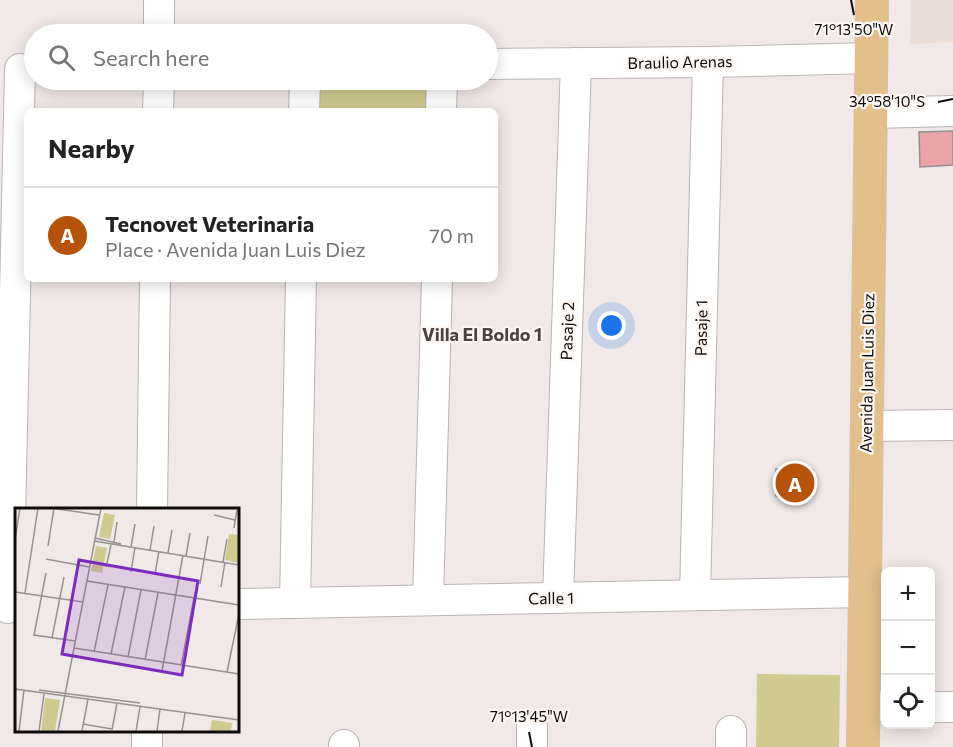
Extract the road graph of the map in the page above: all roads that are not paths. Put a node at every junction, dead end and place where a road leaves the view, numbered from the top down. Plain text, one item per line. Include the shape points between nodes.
1 (872, 0) edge
2 (159, 3) dead end
3 (159, 24) edge
4 (872, 58) junction
5 (708, 62) junction
6 (576, 63) junction
7 (498, 64) edge
8 (18, 69) edge
9 (159, 90) edge
10 (305, 90) edge
11 (442, 90) edge
12 (158, 108) edge
13 (304, 108) edge
14 (441, 108) edge
15 (953, 111) edge
16 (870, 113) junction
17 (155, 282) edge
18 (301, 282) edge
19 (436, 282) edge
20 (953, 425) edge
21 (866, 426) junction
22 (152, 508) edge
23 (864, 592) junction
24 (694, 595) junction
25 (558, 598) junction
26 (428, 600) junction
27 (295, 603) junction
28 (238, 604) edge
29 (8, 608) edge
30 (874, 706) edge
31 (935, 707) edge
32 (953, 707) edge
33 (862, 747) edge

1 - 4 main road, Avenida Juan Luis Diez
2 - 3 street
4 - 5 street, Braulio Arenas
4 - 16 main road, Avenida Juan Luis Diez
5 - 6 street, Braulio Arenas
5 - 24 street, Pasaje 1
6 - 7 street, Braulio Arenas
6 - 25 street, Pasaje 2
8 - 29 street
9 - 12 street
10 - 13 street
11 - 14 street
15 - 16 street
16 - 21 main road, Avenida Juan Luis Diez
17 - 22 street
18 - 27 street
19 - 26 street
20 - 21 street
21 - 23 main road, Avenida Juan Luis Diez
23 - 24 street, Calle 1
23 - 30 main road, Avenida Juan Luis Diez
24 - 25 street, Calle 1
25 - 26 street, Calle 1
26 - 27 street, Calle 1
27 - 28 street, Calle 1
30 - 33 main road, Avenida Juan Luis Diez
31 - 32 street

